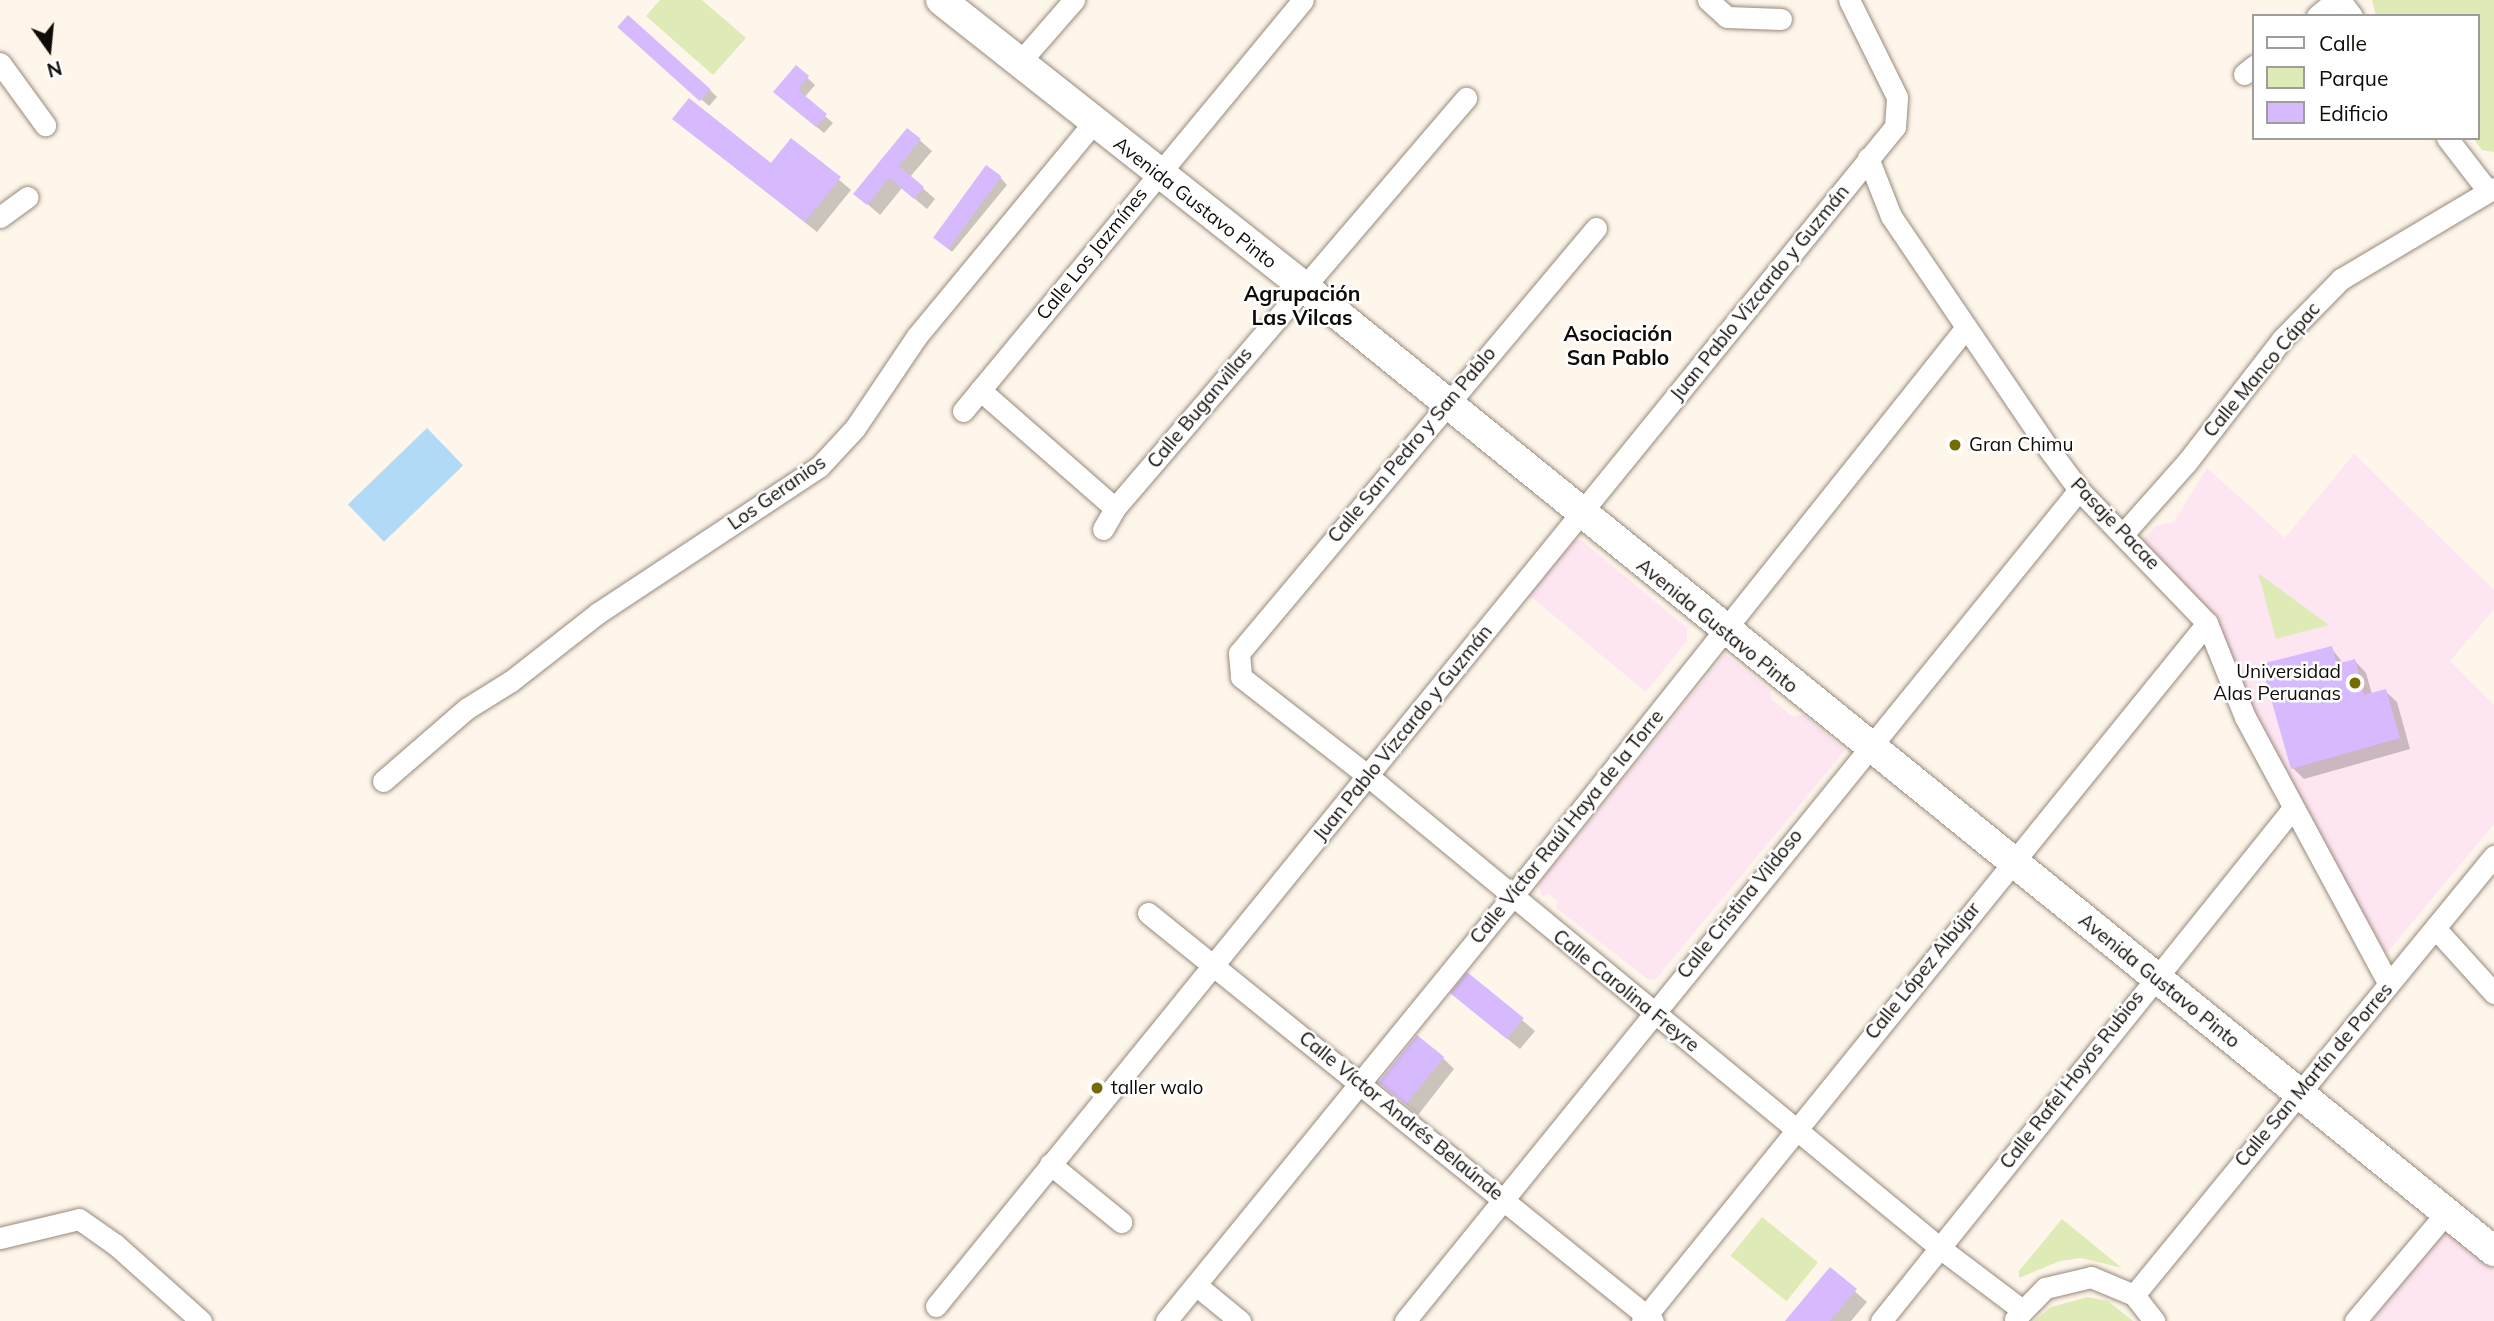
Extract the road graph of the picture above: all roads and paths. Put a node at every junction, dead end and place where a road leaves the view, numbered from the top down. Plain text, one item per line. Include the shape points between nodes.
1 (941, 0) edge
2 (1074, 0) edge
3 (1303, 0) edge
4 (1708, 0) edge
5 (1849, 0) edge
6 (2338, 0) edge
7 (2320, 14) edge
8 (2350, 14) edge
9 (1781, 19) dead end
10 (0, 63) edge
11 (1018, 63) junction
12 (1466, 98) dead end
13 (1093, 123) junction
14 (45, 125) dead end
15 (2449, 140) edge
16 (1868, 158) junction
17 (1157, 174) junction
18 (2491, 189) edge
19 (28, 197) dead end
20 (0, 217) edge
21 (1596, 228) dead end
22 (1303, 286) junction
23 (1964, 330) junction
24 (979, 390) junction
25 (1446, 404) junction
26 (962, 411) dead end
27 (2079, 489) junction
28 (1115, 508) junction
29 (1581, 516) junction
30 (1103, 529) dead end
31 (2123, 534) junction
32 (2207, 623) junction
33 (1725, 631) junction
34 (1237, 666) joint
35 (1868, 748) junction
36 (1368, 776) junction
37 (383, 780) dead end
38 (2293, 808) junction
39 (2494, 856) edge
40 (2011, 862) junction
41 (1511, 898) junction
42 (1148, 913) dead end
43 (2435, 928) junction
44 (1212, 965) junction
45 (2154, 977) junction
46 (2389, 984) junction
47 (2494, 993) edge
48 (1652, 1012) junction
49 (1358, 1081) junction
50 (2298, 1093) junction
51 (1796, 1127) junction
52 (1051, 1164) junction
53 (1504, 1200) junction
54 (2446, 1213) junction
55 (1121, 1222) dead end
56 (0, 1238) edge
57 (1940, 1248) junction
58 (2494, 1251) edge
59 (1196, 1285) junction
60 (2134, 1295) junction
61 (936, 1306) dead end
62 (2018, 1315) edge
63 (1647, 1319) edge
64 (201, 1321) edge
65 (1166, 1321) edge
66 (1240, 1321) edge
67 (1405, 1321) edge
68 (1881, 1321) edge
69 (2154, 1321) edge
70 (2356, 1321) edge

1 - 11 main road, Avenida Gustavo Pinto
2 - 11 street
3 - 17 street, Calle Los Jazmínes
4 - 9 street via 1727,17
5 - 16 street via 1897,97 1895,127
6 - 7 street
6 - 8 street
10 - 14 street
11 - 13 main road, Avenida Gustavo Pinto
12 - 22 street, Calle Buganvillas
13 - 17 main road, Avenida Gustavo Pinto
13 - 37 street, Los Geranios via 917,336 855,428 819,467 597,613 511,681 466,709
15 - 18 street
16 - 23 street, Pasaje Pacae via 1891,216
16 - 29 street, Juan Pablo Vizcardo y Guzmán
17 - 22 main road, Avenida Gustavo Pinto
17 - 24 street, Calle Los Jazmínes
18 - 31 street, Calle Manco Cápac via 2341,279 2282,339 2187,462
19 - 20 street
21 - 25 street, Calle San Pedro y San Pablo
22 - 25 main road, Avenida Gustavo Pinto
22 - 28 street, Calle Buganvillas
23 - 27 street, Pasaje Pacae
23 - 33 street, Calle Víctor Raúl Haya de la Torre
24 - 26 street, Calle Los Jazmínes
24 - 28 street
25 - 29 main road, Avenida Gustavo Pinto
25 - 34 street, Calle San Pedro y San Pablo via 1239,653
27 - 31 street, Pasaje Pacae
27 - 35 street, Calle Cristina Vildoso
28 - 30 street, Calle Buganvillas
29 - 33 main road, Avenida Gustavo Pinto
29 - 36 street, Juan Pablo Vizcardo y Guzmán
31 - 32 street, Pasaje Pacae
32 - 38 street, Pasaje Pacae via 2245,717
32 - 40 street, Calle López Albújar
33 - 35 main road, Avenida Gustavo Pinto
33 - 41 street, Calle Víctor Raúl Haya de la Torre
34 - 36 street, Calle Carolina Freyre via 1241,677
35 - 40 main road, Avenida Gustavo Pinto
35 - 48 street, Calle Cristina Vildoso
36 - 41 street, Calle Carolina Freyre
36 - 44 street, Juan Pablo Vizcardo y Guzmán
38 - 45 street, Calle Rafel Hoyos Rubios
38 - 46 street, Pasaje Pacae
39 - 43 street, Calle San Martín de Porres
40 - 45 main road, Avenida Gustavo Pinto
40 - 51 street, Calle López Albújar
41 - 48 street, Calle Carolina Freyre
41 - 49 street, Calle Víctor Raúl Haya de la Torre
42 - 44 street, Calle Víctor Andrés Belaúnde
43 - 46 street, Calle San Martín de Porres
43 - 47 street
44 - 49 street, Calle Víctor Andrés Belaúnde
44 - 52 street, Juan Pablo Vizcardo y Guzmán
45 - 50 main road, Avenida Gustavo Pinto
45 - 57 street, Calle Rafel Hoyos Rubios
46 - 50 street, Calle San Martín de Porres
48 - 51 street, Calle Carolina Freyre
48 - 53 street, Calle Cristina Vildoso
49 - 53 street, Calle Víctor Andrés Belaúnde
49 - 59 street, Calle Víctor Raúl Haya de la Torre
50 - 54 main road, Avenida Gustavo Pinto
50 - 60 street, Calle San Martín de Porres
51 - 57 street, Calle Carolina Freyre
51 - 63 street, Calle López Albújar
52 - 55 street
52 - 61 street, Juan Pablo Vizcardo y Guzmán
53 - 63 street, Calle Víctor Andrés Belaúnde
53 - 67 street, Calle Cristina Vildoso
54 - 58 main road, Avenida Gustavo Pinto
54 - 70 street
56 - 64 street via 79,1219 116,1245
57 - 62 street, Calle Carolina Freyre
57 - 68 street, Calle Rafel Hoyos Rubios
59 - 65 street, Calle Víctor Raúl Haya de la Torre
59 - 66 street
60 - 62 street via 2106,1280 2075,1278 2045,1288
60 - 69 street

